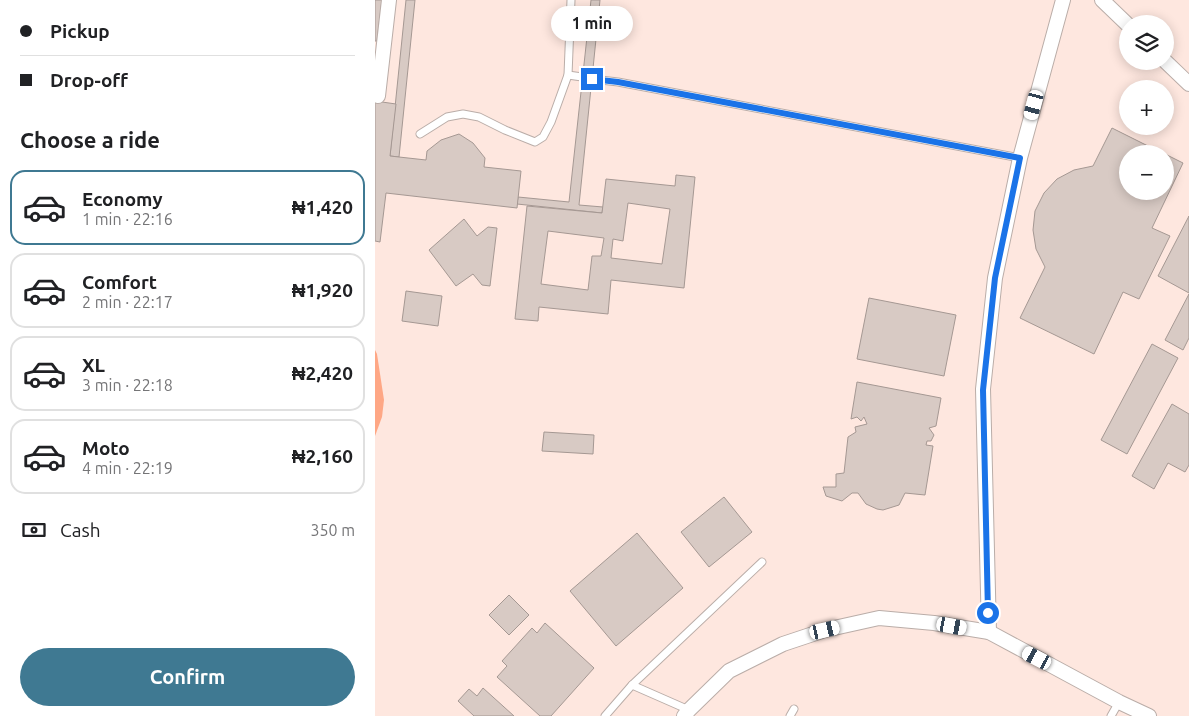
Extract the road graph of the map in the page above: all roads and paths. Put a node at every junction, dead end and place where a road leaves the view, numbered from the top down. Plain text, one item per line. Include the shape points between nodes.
1 (389, 0) edge
2 (571, 0) edge
3 (1063, 0) edge
4 (1103, 0) edge
5 (1119, 16) edge
6 (1174, 70) edge
7 (568, 75) junction
8 (583, 77) dead end
9 (592, 79) dead end
10 (1189, 84) edge
11 (381, 96) edge
12 (420, 134) dead end
13 (1020, 158) junction
14 (762, 562) dead end
15 (989, 632) junction
16 (633, 684) junction
17 (1119, 702) junction
18 (686, 713) edge
19 (605, 716) edge
20 (1111, 716) edge
21 (1149, 716) edge

1 - 11 street
2 - 7 lane
3 - 13 street
4 - 5 street
6 - 10 street
7 - 8 lane
7 - 12 lane via 551,122 543,137 535,142 479,117 463,114 447,117
9 - 13 lane
13 - 15 street via 995,278 983,390
14 - 16 lane
15 - 17 street
15 - 18 street via 879,618 825,630 783,644 729,671
16 - 18 lane
16 - 19 lane
17 - 20 lane
17 - 21 street

